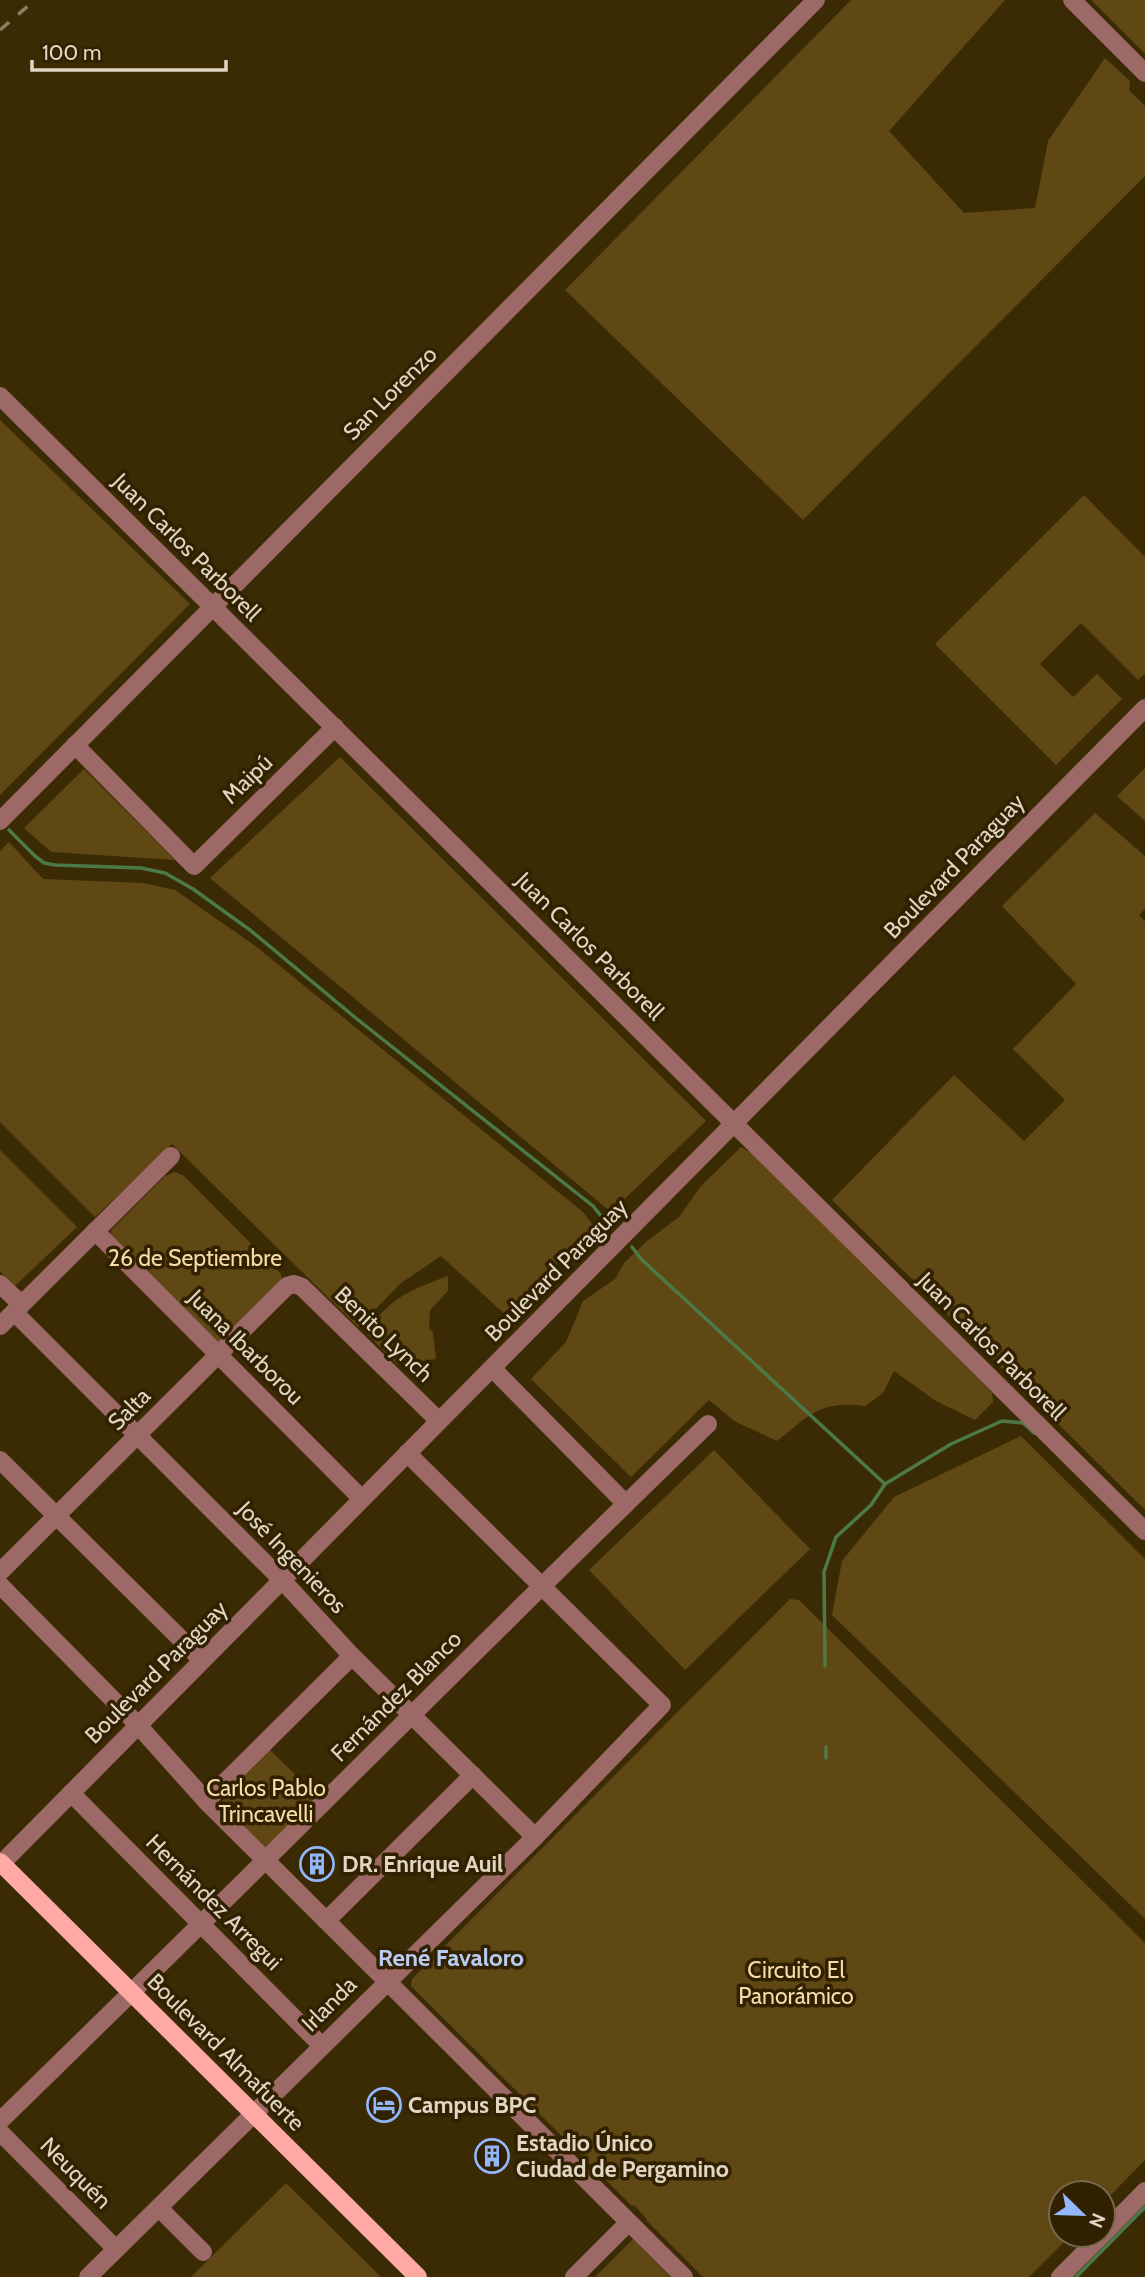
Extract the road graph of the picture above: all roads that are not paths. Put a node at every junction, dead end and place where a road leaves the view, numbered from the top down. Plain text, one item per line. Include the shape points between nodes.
1 (816, 0) edge
2 (1072, 0) edge
3 (1145, 73) edge
4 (0, 396) edge
5 (212, 607) junction
6 (1145, 708) edge
7 (335, 727) junction
8 (75, 745) junction
9 (0, 821) edge
10 (733, 1124) junction
11 (171, 1156) dead end
12 (95, 1231) junction
13 (0, 1283) edge
14 (294, 1284) joint
15 (17, 1308) junction
16 (0, 1325) edge
17 (218, 1354) junction
18 (493, 1369) junction
19 (439, 1421) junction
20 (708, 1424) dead end
21 (137, 1435) junction
22 (407, 1453) junction
23 (0, 1460) edge
24 (362, 1499) junction
25 (626, 1504) junction
26 (57, 1515) junction
27 (1145, 1531) edge
28 (0, 1572) edge
29 (282, 1580) junction
30 (0, 1585) edge
31 (543, 1586) junction
32 (352, 1656) junction
33 (201, 1659) junction
34 (411, 1715) junction
35 (137, 1724) junction
36 (473, 1775) junction
37 (71, 1793) junction
38 (205, 1801) junction
39 (535, 1836) junction
40 (265, 1861) junction
41 (1, 1863) edge
42 (326, 1921) junction
43 (201, 1925) junction
44 (388, 1980) junction
45 (132, 1993) junction
46 (322, 2046) junction
47 (253, 2114) junction
48 (0, 2120) edge
49 (0, 2132) edge
50 (1145, 2191) edge
51 (159, 2208) junction
52 (1117, 2219) edge
53 (628, 2223) junction
54 (116, 2249) junction
55 (1087, 2249) edge
56 (203, 2252) dead end
57 (88, 2277) edge
58 (418, 2277) edge
59 (573, 2277) edge
60 (684, 2277) edge
61 (1060, 2277) edge

1 - 5 street, San Lorenzo
2 - 3 street
4 - 5 street, Juan Carlos Parborell
5 - 7 street, Juan Carlos Parborell
5 - 8 street, San Lorenzo
6 - 10 street, Boulevard Paraguay
7 - 8 street, Maipú via 194,866
7 - 10 street, Juan Carlos Parborell
8 - 9 street, San Lorenzo
10 - 18 street, Boulevard Paraguay
10 - 27 street, Juan Carlos Parborell
11 - 12 street
12 - 15 street
12 - 17 street, Juana Ibarborou
13 - 15 street, José Ingenieros
14 - 17 street, Salta
14 - 19 street, Benito Lynch
15 - 16 street
15 - 21 street, José Ingenieros
17 - 21 street, Salta
17 - 24 street, Juana Ibarborou
18 - 19 street, Boulevard Paraguay
18 - 25 street
19 - 22 street, Boulevard Paraguay
20 - 25 street, Fernández Blanco
21 - 26 street, Salta
21 - 29 street, José Ingenieros
22 - 24 street, Boulevard Paraguay
22 - 31 street
23 - 26 street
24 - 29 street, Boulevard Paraguay
25 - 31 street, Fernández Blanco
26 - 28 street, Salta
26 - 33 street
29 - 32 street, José Ingenieros
29 - 33 street, Boulevard Paraguay
30 - 35 street
31 - 34 street, Fernández Blanco
31 - 39 street, Irlanda via 662,1704
32 - 34 street, José Ingenieros
32 - 38 street
33 - 35 street, Boulevard Paraguay
34 - 36 street, José Ingenieros
34 - 40 street, Fernández Blanco
35 - 37 street, Boulevard Paraguay
35 - 38 street
36 - 39 street, José Ingenieros
36 - 42 street
37 - 41 street, Boulevard Paraguay
37 - 43 street, Hernández Arregui
38 - 40 street
39 - 44 street, Irlanda
40 - 42 street
40 - 43 street, Fernández Blanco
41 - 45 main road, Boulevard Almafuerte
42 - 44 street
43 - 45 street, Fernández Blanco
43 - 46 street, Hernández Arregui
44 - 46 street, Irlanda
44 - 53 street
45 - 47 main road, Boulevard Almafuerte
45 - 48 street, Fernández Blanco
46 - 47 street, Irlanda
47 - 51 street, Irlanda
47 - 58 main road, Boulevard Almafuerte
49 - 54 street, Neuquén
50 - 52 street
51 - 54 street, Irlanda
51 - 56 street
53 - 59 street
53 - 60 street
54 - 57 street, Irlanda
55 - 61 street

